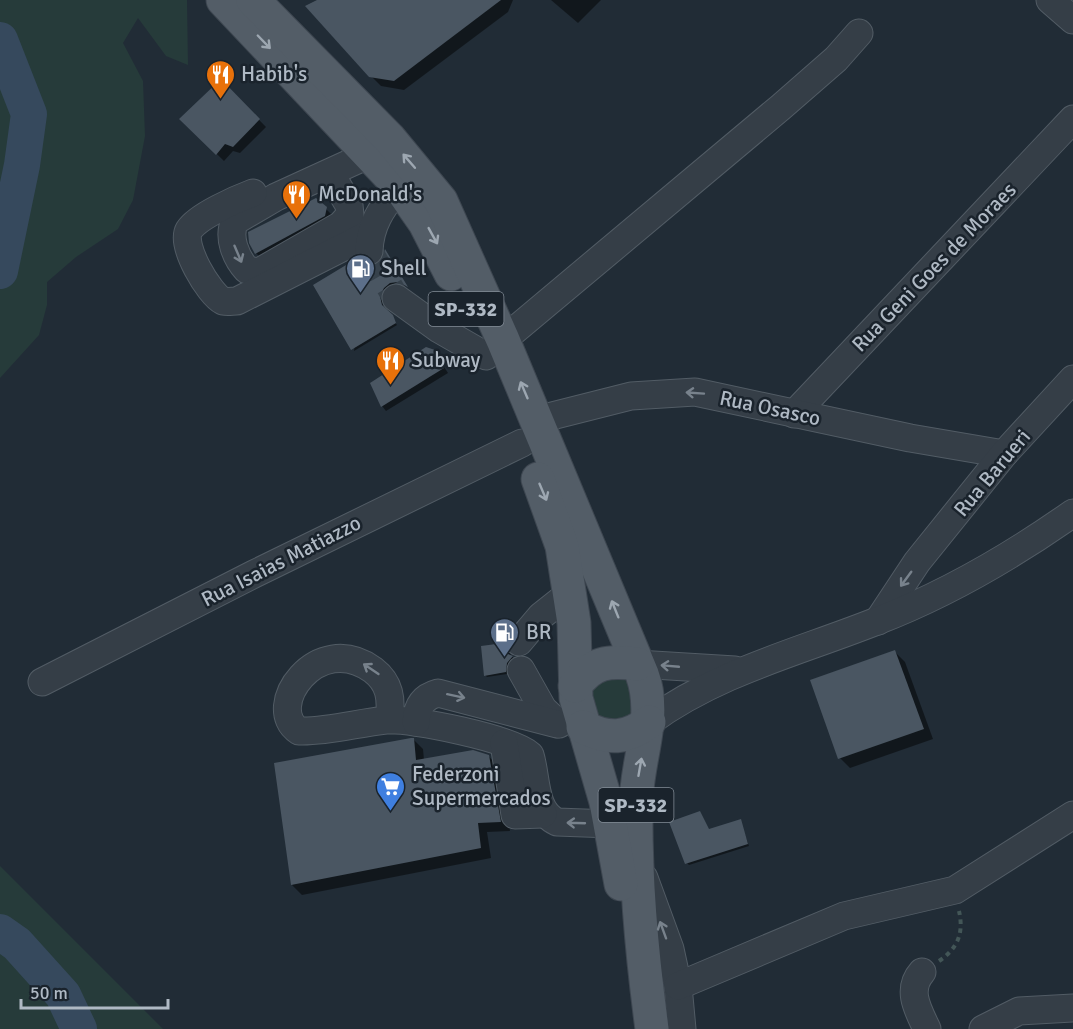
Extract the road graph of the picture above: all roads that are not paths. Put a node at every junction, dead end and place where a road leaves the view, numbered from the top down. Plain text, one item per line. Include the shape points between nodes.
1 (223, 0) edge
2 (1050, 0) edge
3 (265, 4) edge
4 (1073, 20) edge
5 (859, 33) dead end
6 (1073, 119) edge
7 (370, 154) junction
8 (330, 172) junction
9 (399, 186) junction
10 (276, 197) junction
11 (396, 298) tunnel mouth
12 (494, 348) junction
13 (1073, 379) edge
14 (1073, 394) edge
15 (1048, 408) junction
16 (794, 414) junction
17 (529, 431) junction
18 (1004, 454) junction
19 (1073, 513) edge
20 (937, 539) junction
21 (570, 593) junction
22 (935, 596) junction
23 (878, 621) junction
24 (519, 642) dead end
25 (637, 663) junction
26 (745, 669) junction
27 (521, 670) dead end
28 (42, 682) dead end
29 (575, 686) junction
30 (389, 720) dead end
31 (416, 722) junction
32 (649, 722) junction
33 (570, 725) junction
34 (1073, 815) edge
35 (611, 824) junction
36 (638, 860) junction
37 (922, 972) road end
38 (678, 986) junction
39 (1073, 1008) edge
40 (1041, 1019) edge
41 (633, 1029) edge
42 (652, 1029) edge
43 (682, 1029) edge
44 (927, 1029) edge
45 (983, 1029) edge

1 -> 7 main road, SP-332
2 - 4 street
12 -> 3 main road, SP-332 via 459,237 441,201 390,138
5 - 12 street via 836,59 781,107
6 - 16 street, Rua Geni Goes de Moraes
7 - 8 street
7 - 9 main road, SP-332
8 - 10 street
10 -> 8 street via 240,216 231,228 238,256 252,272 259,272 341,225 350,215 349,205
9 - 10 street via 376,217 369,242 237,301 226,302 216,296 189,254 189,231 200,220 250,194 260,191
9 -> 12 main road, SP-332 via 425,223
11 - 12 street via 439,329
12 - 17 main road, SP-332
13 - 15 street
14 - 15 street
15 - 18 street, Rua Barueri
16 -> 17 street, Rua Osasco via 695,392 631,396
16 - 18 street, Rua Osasco
17 -> 21 main road, SP-332 via 562,546
25 -> 17 main road, SP-332
17 - 28 street, Rua Isaias Matiazzo
18 - 20 street, Rua Barueri
19 - 22 street via 1030,543
20 - 22 street, Rua Barueri via 929,574
20 -> 23 street, Rua Barueri
21 - 24 street via 541,616
21 - 29 main road, SP-332
22 - 23 street
23 - 26 street
26 -> 25 street
25 - 29 main road via 599,663
25 - 32 main road, SP-332 via 646,685
26 - 32 street via 698,690
27 - 33 street via 543,709
29 - 33 main road, SP-332
30 - 31 street
31 -> 33 street via 420,704 427,696 438,693
35 -> 31 street via 557,822 543,813 530,754 525,750
32 - 33 main road via 616,738
36 -> 32 main road, SP-332 via 638,774
33 - 35 main road, SP-332
34 - 38 street via 955,890 844,916
35 - 41 main road, SP-332 via 622,890
38 -> 36 street via 670,949
36 - 42 main road, SP-332 via 639,910
37 - 44 street via 913,988
38 - 43 street
39 - 40 street
40 - 45 street via 1019,1011

